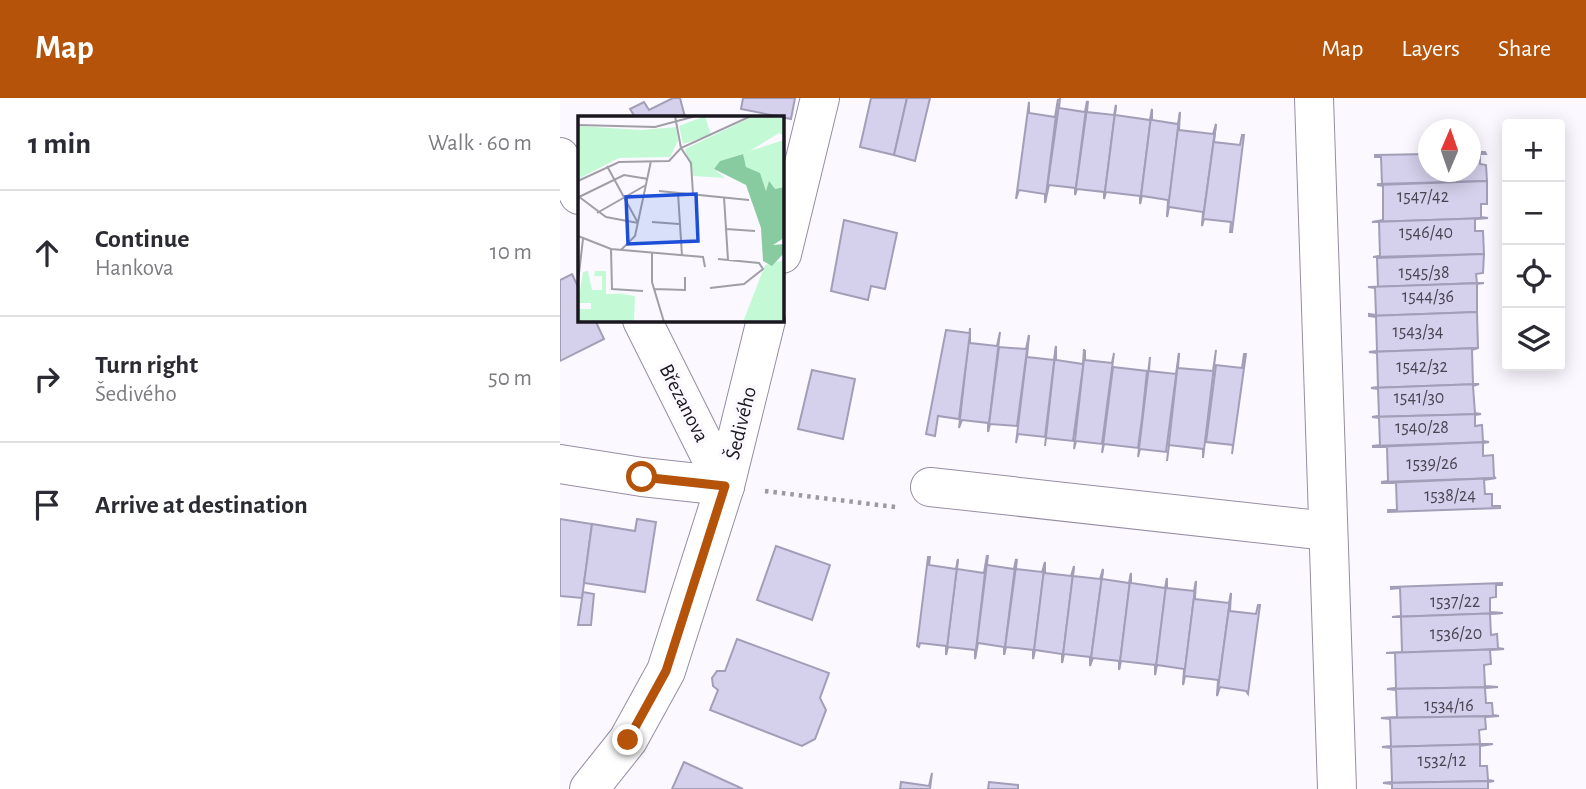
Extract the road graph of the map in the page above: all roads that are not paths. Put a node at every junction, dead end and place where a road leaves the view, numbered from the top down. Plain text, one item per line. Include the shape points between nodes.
1 (821, 98) edge
2 (1314, 98) edge
3 (560, 157) edge
4 (578, 193) edge
5 (784, 246) edge
6 (643, 322) edge
7 (766, 322) edge
8 (560, 464) edge
9 (725, 486) junction
10 (930, 487) road end
11 (1328, 531) junction
12 (589, 789) edge
13 (1337, 789) edge

1 - 5 street
2 - 11 street
3 - 4 street
6 - 9 street, Březanova
7 - 9 street, Šedivého
8 - 9 street
9 - 12 street, Šedivého via 666,671 628,740
10 - 11 street
11 - 13 street

